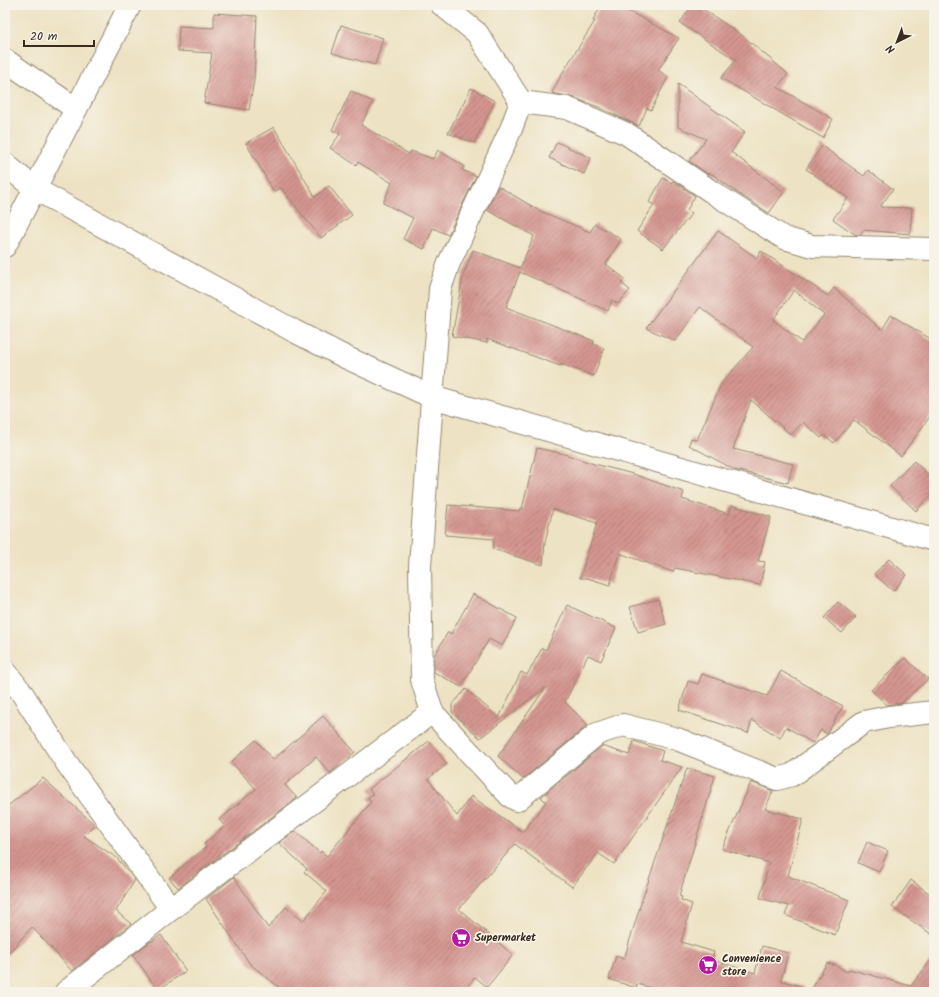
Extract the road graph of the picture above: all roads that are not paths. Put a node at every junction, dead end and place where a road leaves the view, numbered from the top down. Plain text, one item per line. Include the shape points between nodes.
1 (130, 5) edge
2 (442, 5) edge
3 (5, 60) edge
4 (521, 102) junction
5 (76, 109) junction
6 (5, 164) edge
7 (35, 189) junction
8 (5, 246) edge
9 (934, 249) edge
10 (432, 397) junction
11 (934, 540) edge
12 (5, 671) edge
13 (432, 712) junction
14 (934, 712) edge
15 (171, 909) junction
16 (66, 992) edge

1 - 5 street
2 - 4 street via 476,32
3 - 5 street
4 - 9 street via 567,108 627,134 784,238 812,246
4 - 10 street via 449,263 440,289
5 - 7 street
6 - 7 street
7 - 8 street
7 - 10 street via 294,331
10 - 11 street
10 - 13 street via 420,566 422,680
12 - 15 street via 66,762
13 - 14 street via 510,796 517,800 597,734 623,724 677,739 777,779 792,775 864,722
13 - 15 street
15 - 16 street

